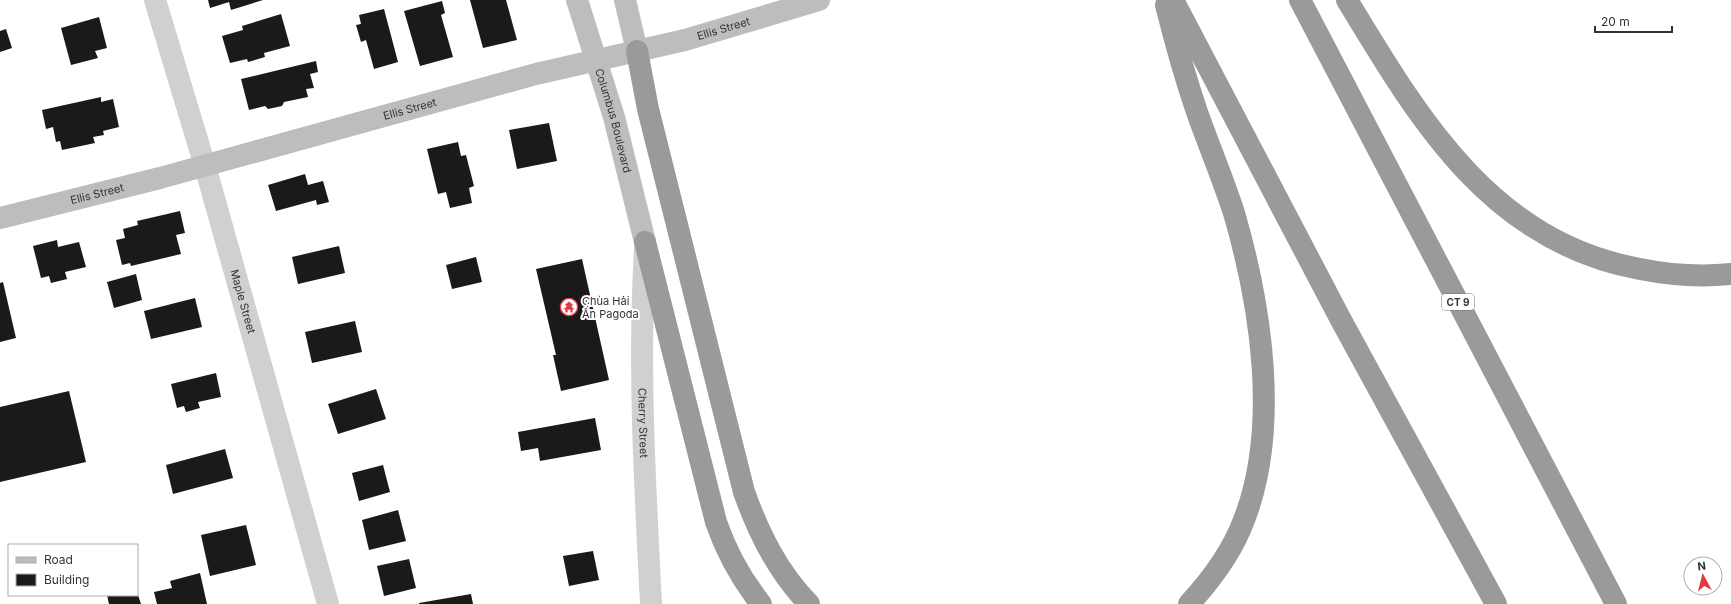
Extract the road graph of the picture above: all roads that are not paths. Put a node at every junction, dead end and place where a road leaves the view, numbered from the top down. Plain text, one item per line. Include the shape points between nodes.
1 (155, 0) edge
2 (577, 0) edge
3 (625, 0) edge
4 (819, 0) edge
5 (1165, 0) edge
6 (1173, 0) edge
7 (1300, 0) edge
8 (1347, 0) edge
9 (637, 51) junction
10 (596, 60) junction
11 (205, 166) junction
12 (0, 218) edge
13 (645, 242) junction
14 (1731, 274) edge
15 (328, 604) edge
16 (651, 604) edge
17 (761, 604) edge
18 (809, 604) edge
19 (1189, 604) edge
20 (1496, 604) edge
21 (1616, 604) edge

1 - 11 street, Maple Street
2 - 10 street, Columbus Boulevard
3 - 9 street
4 - 9 street, Ellis Street via 714,32
5 - 19 highway via 1197,111 1239,230 1256,307 1263,392 1258,466 1248,509 1216,572
6 - 20 highway via 1341,320
7 - 21 highway, CT 9
8 - 14 highway via 1392,74 1431,130 1467,172 1520,218 1561,243 1618,264 1685,275
9 - 10 street, Ellis Street
9 - 18 highway via 648,109 744,492 760,534 772,556
10 - 11 street, Ellis Street via 536,74
10 - 13 street, Columbus Boulevard via 614,117
11 - 12 street, Ellis Street
11 - 15 street, Maple Street
13 - 16 street, Cherry Street via 641,406
13 - 17 highway via 716,522 731,556

